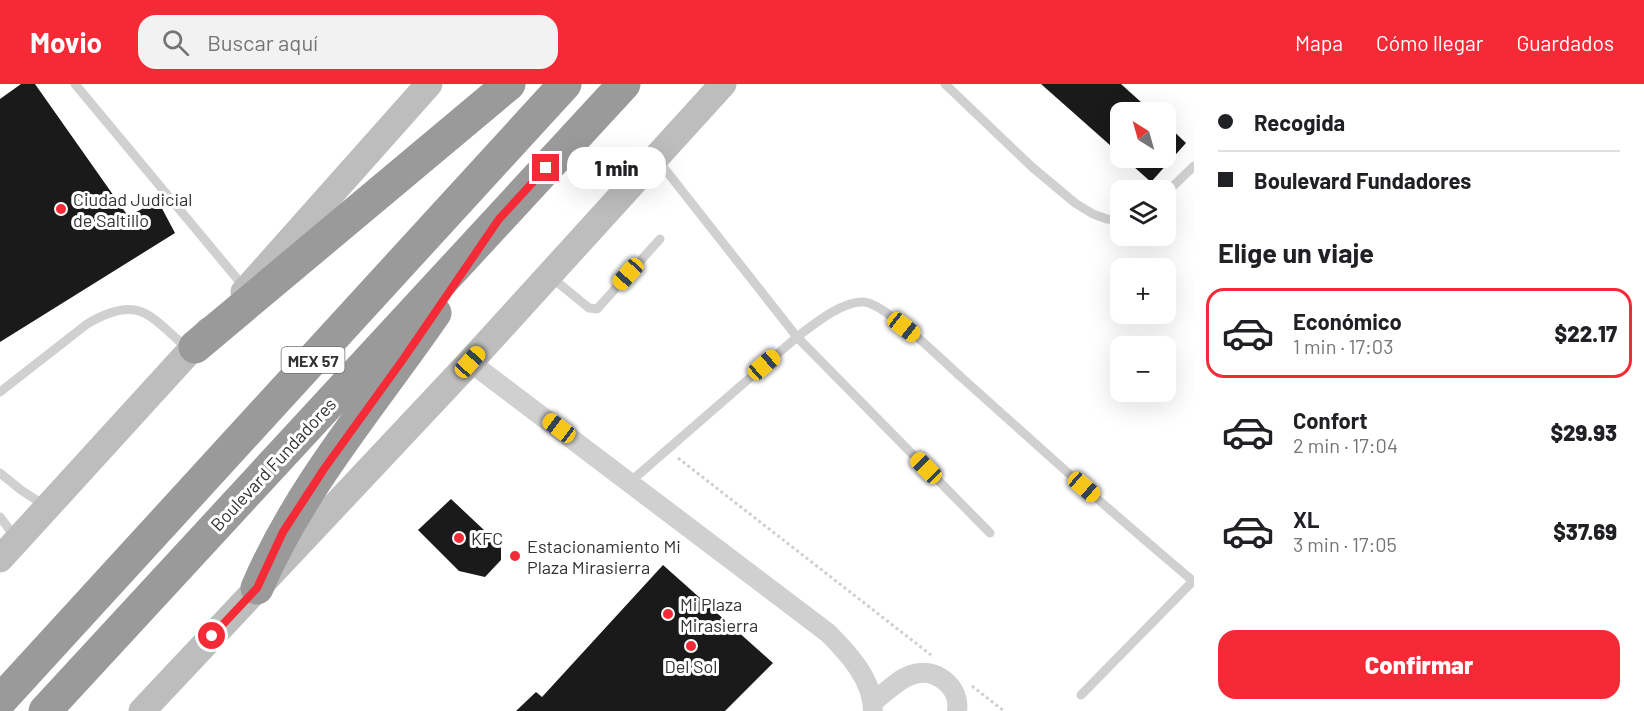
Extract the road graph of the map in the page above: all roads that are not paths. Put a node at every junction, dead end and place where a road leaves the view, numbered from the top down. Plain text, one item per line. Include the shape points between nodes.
1 (75, 84) edge
2 (429, 84) edge
3 (509, 84) edge
4 (566, 84) edge
5 (624, 84) edge
6 (723, 84) edge
7 (945, 84) edge
8 (656, 157) junction
9 (1194, 166) edge
10 (1176, 183) edge
11 (499, 219) junction
12 (1110, 219) edge
13 (660, 239) dead end
14 (549, 275) junction
15 (246, 289) junction
16 (797, 337) junction
17 (193, 349) junction
18 (470, 362) junction
19 (0, 392) edge
20 (0, 473) edge
21 (630, 482) junction
22 (48, 507) junction
23 (0, 517) edge
24 (990, 532) dead end
25 (4, 554) edge
26 (1193, 581) edge
27 (257, 588) junction
28 (1082, 695) dead end
29 (0, 701) edge
30 (963, 701) edge
31 (873, 707) edge
32 (45, 711) edge
33 (142, 711) edge

1 - 15 lane
2 - 15 main road
3 - 17 highway
4 - 29 highway, MEX 57
5 - 11 highway, Boulevard Fundadores / MEX 57
6 - 8 main road
7 - 12 lane via 1032,167 1075,202
8 - 14 main road
8 - 16 lane
9 - 10 lane
11 - 27 highway via 318,478 283,532
11 - 32 highway, Boulevard Fundadores / MEX 57
13 - 14 lane via 597,309 589,308
14 - 18 main road
15 - 17 main road
16 - 21 lane
16 - 24 lane
16 - 26 lane via 851,304 865,302 878,307 916,336
17 - 19 lane via 152,316 129,309 116,310 87,324
17 - 22 main road
18 - 21 street
18 - 27 main road
20 - 22 lane
21 - 31 street via 841,645 867,683
22 - 25 main road
23 - 25 lane
26 - 28 lane
27 - 33 main road
30 - 31 street via 948,682 920,673 903,679

